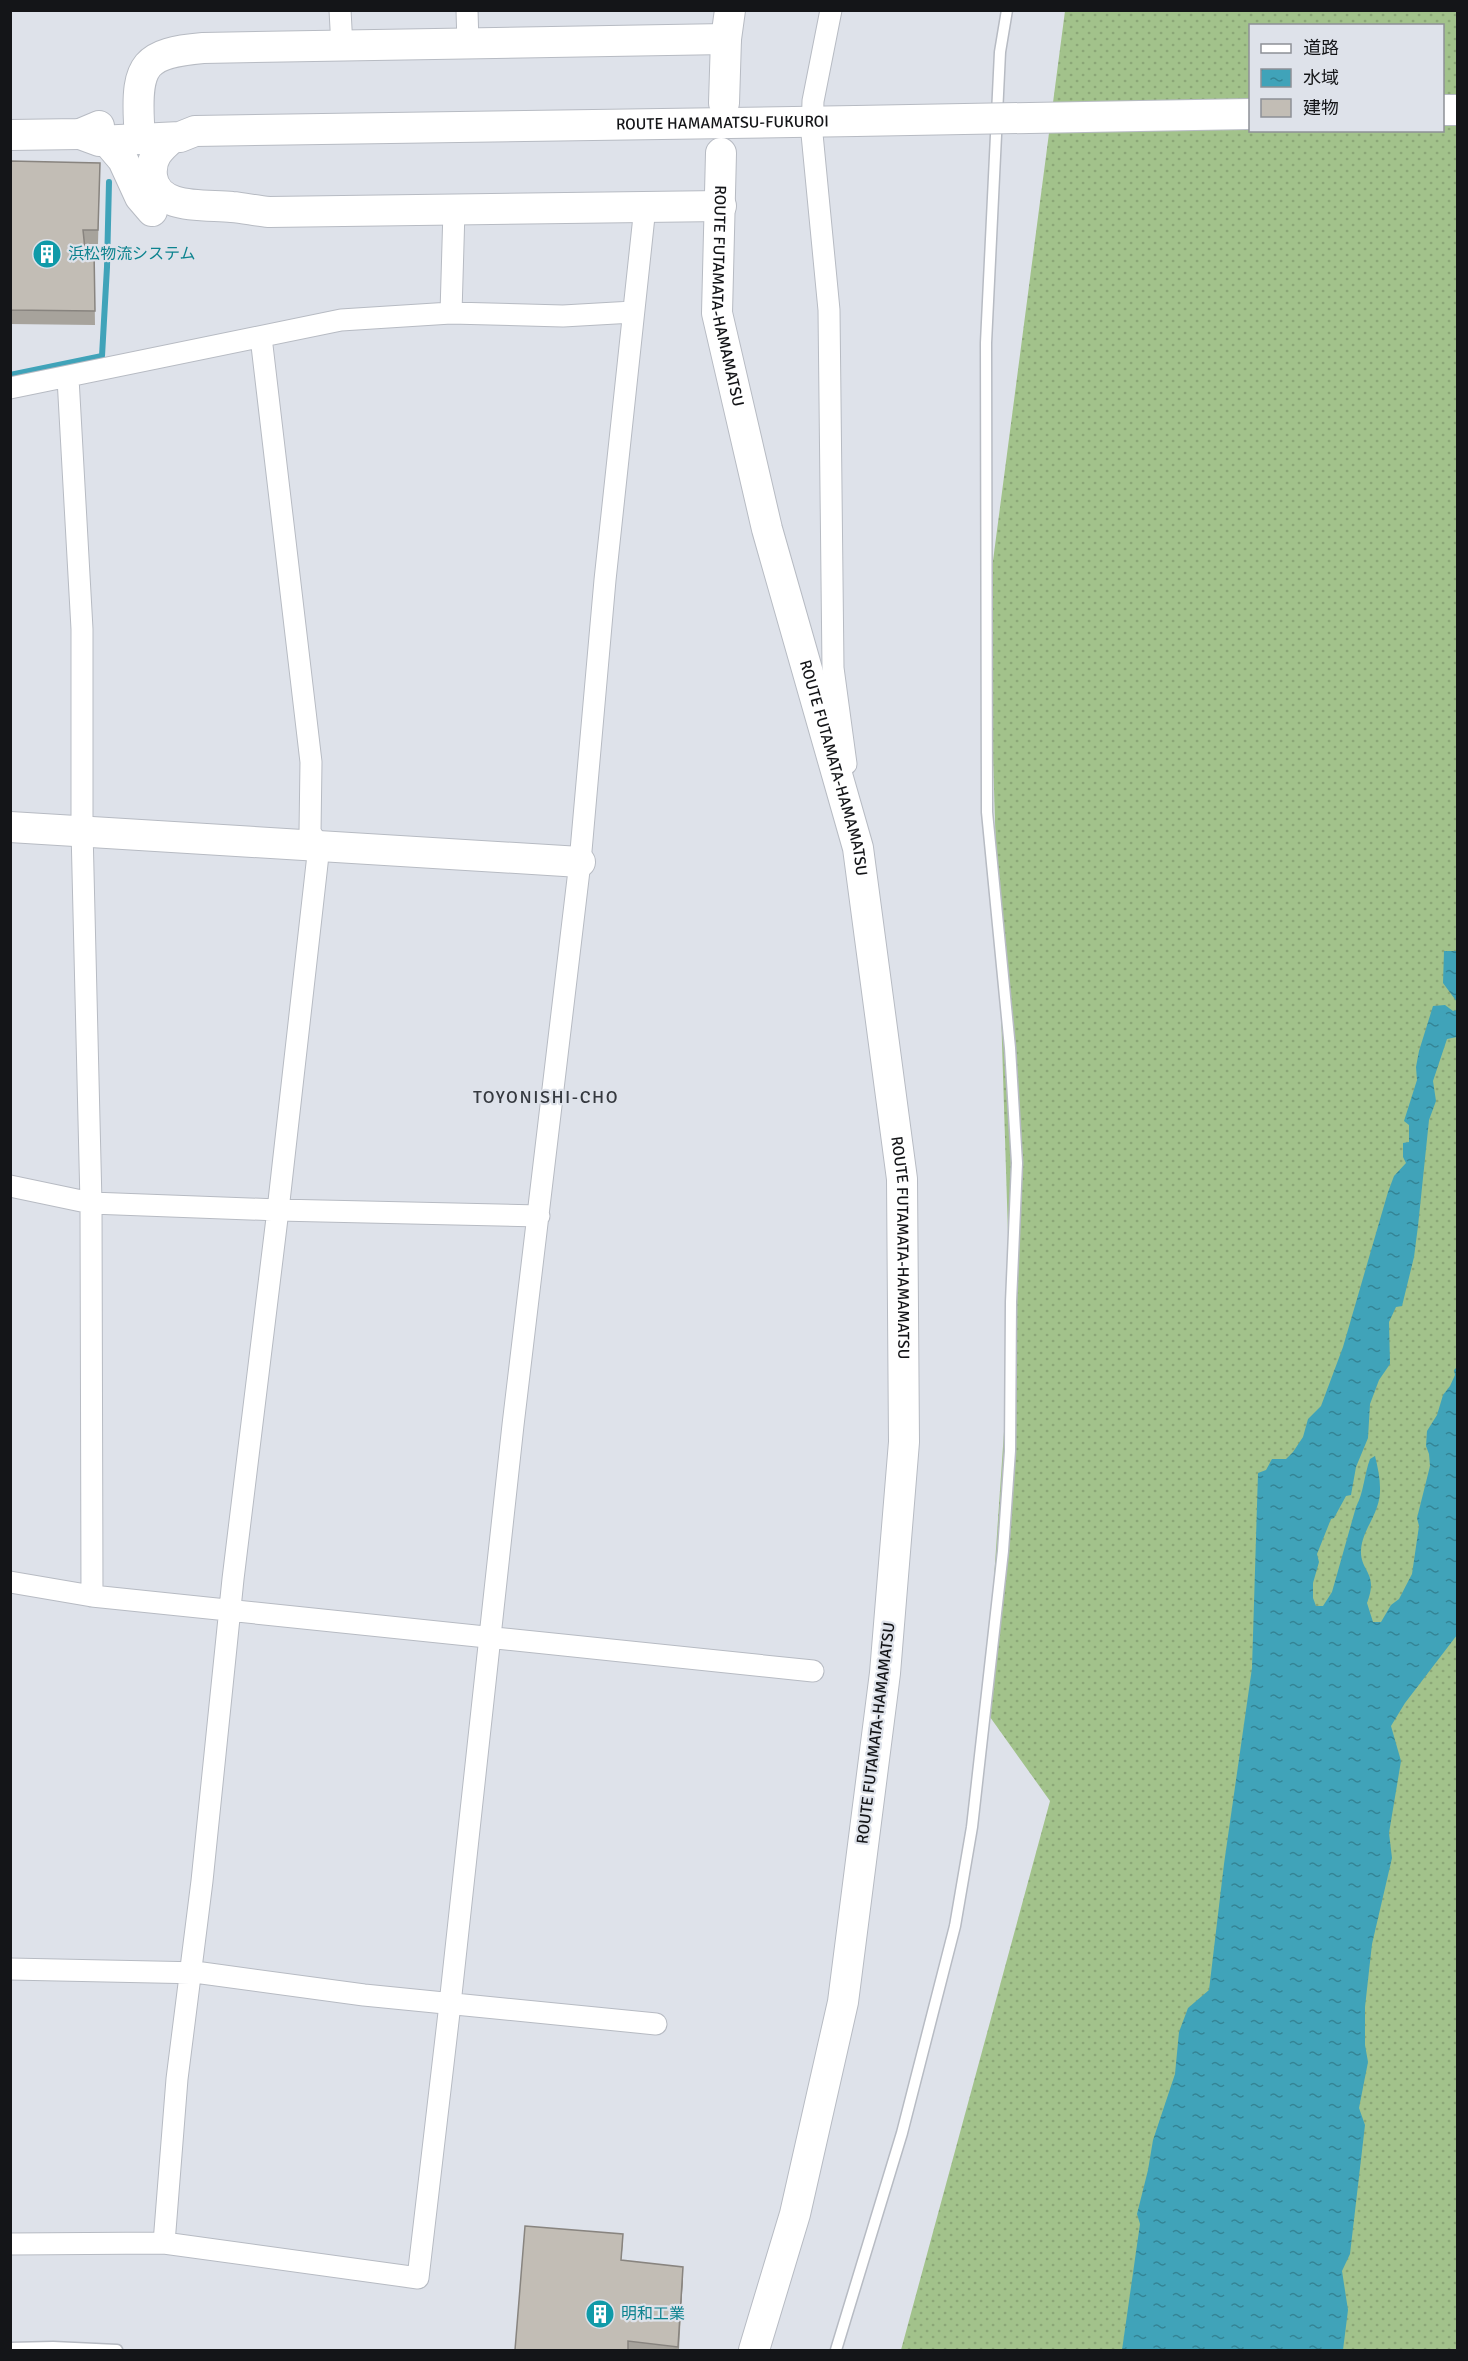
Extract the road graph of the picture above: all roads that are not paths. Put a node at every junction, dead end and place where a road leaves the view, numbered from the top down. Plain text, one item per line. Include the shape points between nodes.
1 (340, 10) edge
2 (467, 10) edge
3 (831, 10) edge
4 (1007, 10) edge
5 (728, 25) edge
6 (468, 44) junction
7 (342, 47) junction
8 (724, 104) dead end
9 (1249, 114) edge
10 (812, 121) junction
11 (139, 123) junction
12 (184, 134) junction
13 (10, 135) edge
14 (93, 137) junction
15 (722, 153) dead end
16 (721, 206) junction
17 (645, 207) junction
18 (454, 210) junction
19 (269, 212) junction
20 (633, 312) junction
21 (451, 313) junction
22 (261, 337) junction
23 (68, 378) junction
24 (10, 388) edge
25 (10, 827) edge
26 (82, 830) junction
27 (318, 846) junction
28 (858, 848) junction
29 (580, 862) junction
30 (10, 1186) edge
31 (91, 1203) junction
32 (278, 1210) junction
33 (539, 1216) junction
34 (10, 1582) edge
35 (92, 1596) junction
36 (232, 1610) junction
37 (490, 1637) junction
38 (813, 1671) dead end
39 (10, 1969) edge
40 (190, 1973) junction
41 (450, 2004) junction
42 (656, 2024) dead end
43 (164, 2243) junction
44 (10, 2244) edge
45 (10, 2348) edge
46 (117, 2350) edge
47 (754, 2350) edge
48 (836, 2350) edge

1 - 7 street
2 - 6 street
3 - 10 street
4 - 48 lane via 1000,52 986,343 987,812 1017,1163 1010,1462 972,1827 955,1926 902,2133
5 - 6 main road
5 - 8 main road
6 - 7 main road
7 - 11 main road via 203,48 163,54 142,75
9 - 10 main road, ROUTE HAMAMATSU-FUKUROI, bridge
10 - 12 main road, ROUTE HAMAMATSU-FUKUROI
10 - 28 street via 829,310 833,668
11 - 12 main road, ROUTE HAMAMATSU-FUKUROI via 179,124
11 - 14 main road, ROUTE HAMAMATSU-FUKUROI via 99,126
12 - 14 main road, ROUTE HAMAMATSU-FUKUROI
12 - 19 main road via 159,149 151,166 152,180 166,197 187,204
13 - 14 main road, ROUTE HAMAMATSU-FUKUROI
14 - 19 main road via 123,160 140,197 163,218 182,222
15 - 16 main road, ROUTE FUTAMATA-HAMAMATSU
16 - 17 main road
16 - 28 main road, ROUTE FUTAMATA-HAMAMATSU via 717,314 738,413 766,529
17 - 18 main road
17 - 20 street
18 - 19 main road
18 - 21 street
20 - 21 street via 563,316
20 - 29 street
21 - 22 street via 340,320
22 - 23 street
22 - 27 street via 311,762 310,832
23 - 24 street
23 - 26 street via 82,629
25 - 26 main road
26 - 27 main road
26 - 31 street
27 - 29 main road
27 - 32 street
28 - 47 main road, ROUTE FUTAMATA-HAMAMATSU via 902,1179 904,1442 885,1673 843,2002 795,2214
29 - 33 street
30 - 31 street
31 - 32 street
31 - 35 street
32 - 33 street
32 - 36 street
33 - 37 street
34 - 35 street
35 - 36 street
36 - 37 street
36 - 40 street
37 - 38 street
37 - 41 street
39 - 40 street
40 - 41 street
40 - 43 street
41 - 42 street
41 - 43 street via 418,2278
43 - 44 street
45 - 46 lane

